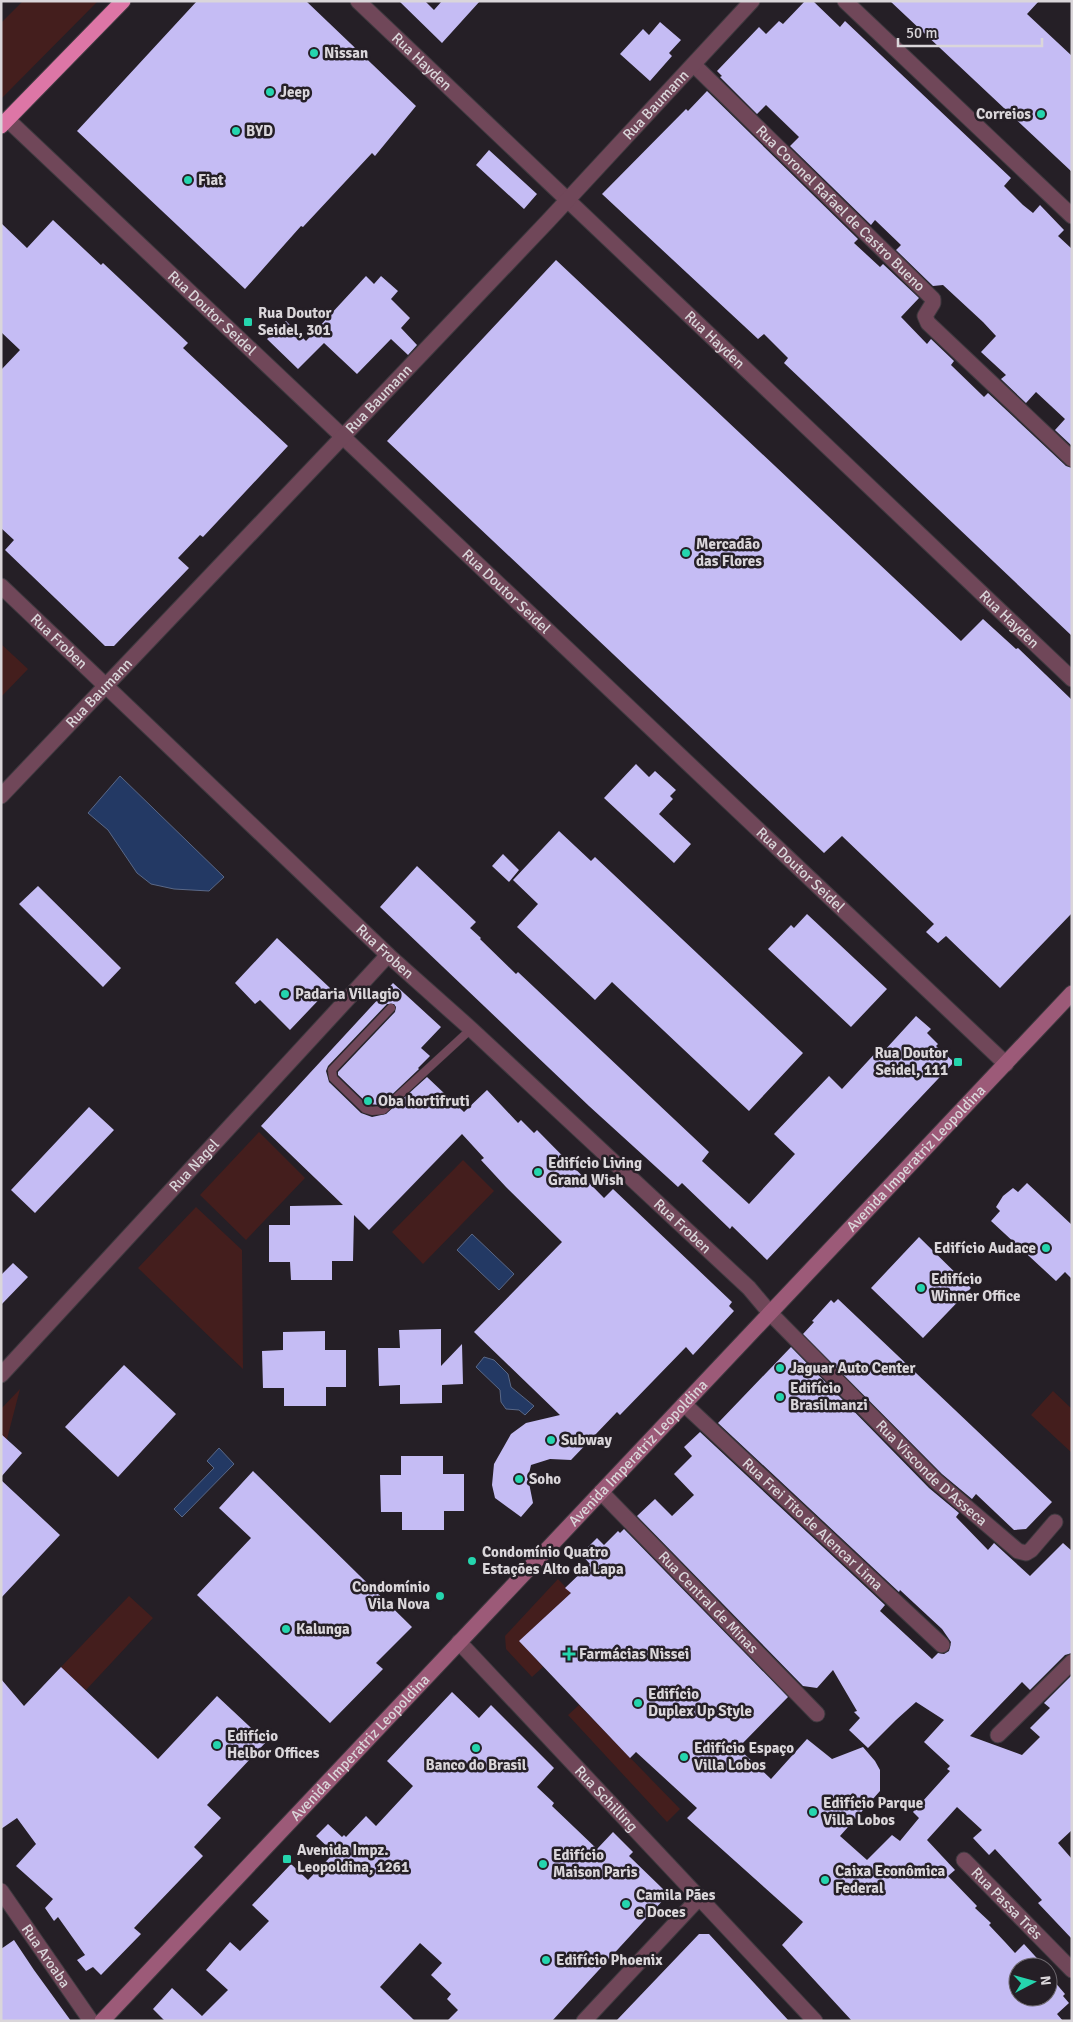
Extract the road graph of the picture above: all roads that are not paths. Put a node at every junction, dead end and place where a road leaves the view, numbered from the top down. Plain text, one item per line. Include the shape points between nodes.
1 (123, 1) edge
2 (358, 1) edge
3 (752, 1) edge
4 (845, 1) edge
5 (694, 65) junction
6 (4, 123) edge
7 (567, 200) junction
8 (1072, 216) edge
9 (342, 436) junction
10 (1072, 459) edge
11 (1, 586) edge
12 (1072, 680) edge
13 (106, 686) junction
14 (1, 796) edge
15 (388, 955) junction
16 (1072, 993) edge
17 (391, 1008) dead end
18 (471, 1029) junction
19 (1006, 1064) junction
20 (770, 1314) junction
21 (1, 1375) edge
22 (684, 1404) junction
23 (601, 1492) junction
24 (1055, 1522) dead end
25 (459, 1642) junction
26 (942, 1645) dead end
27 (1072, 1662) edge
28 (817, 1714) dead end
29 (998, 1735) dead end
30 (964, 1860) dead end
31 (1, 1891) edge
32 (700, 1897) junction
33 (1072, 1970) edge
34 (91, 2021) edge
35 (102, 2021) edge
36 (584, 2021) edge
37 (815, 2021) edge

1 - 6 highway
2 - 7 street, Rua Hayden
3 - 5 street, Rua Baumann
4 - 8 street
5 - 7 street, Rua Baumann
5 - 10 street, Rua Coronel Rafael de Castro Bueno via 933,299 925,316 928,323
6 - 9 street, Rua Doutor Seidel
7 - 9 street, Rua Baumann
7 - 12 street, Rua Hayden
9 - 13 street, Rua Baumann
9 - 19 street, Rua Doutor Seidel
11 - 13 street, Rua Froben
13 - 14 street, Rua Baumann
13 - 15 street, Rua Froben
15 - 18 street, Rua Froben
15 - 21 street, Rua Nagel
16 - 19 main road, Avenida Imperatriz Leopoldina
17 - 18 lane via 332,1070 333,1078 372,1112 383,1110
18 - 20 street, Rua Froben via 749,1288
19 - 20 main road, Avenida Imperatriz Leopoldina
20 - 22 main road, Avenida Imperatriz Leopoldina
20 - 24 street, Rua Visconde D'Asseca via 936,1481 1018,1551 1026,1553 1031,1550
22 - 23 main road, Avenida Imperatriz Leopoldina
22 - 26 street, Rua Frei Tito de Alencar Lima
23 - 25 main road, Avenida Imperatriz Leopoldina
23 - 28 street, Rua Central de Minas
25 - 32 street, Rua Schilling
25 - 35 main road, Avenida Imperatriz Leopoldina
27 - 29 street
30 - 33 street, Rua Passa Três
31 - 34 street, Rua Aroaba
32 - 36 street
32 - 37 street, Rua Schilling

